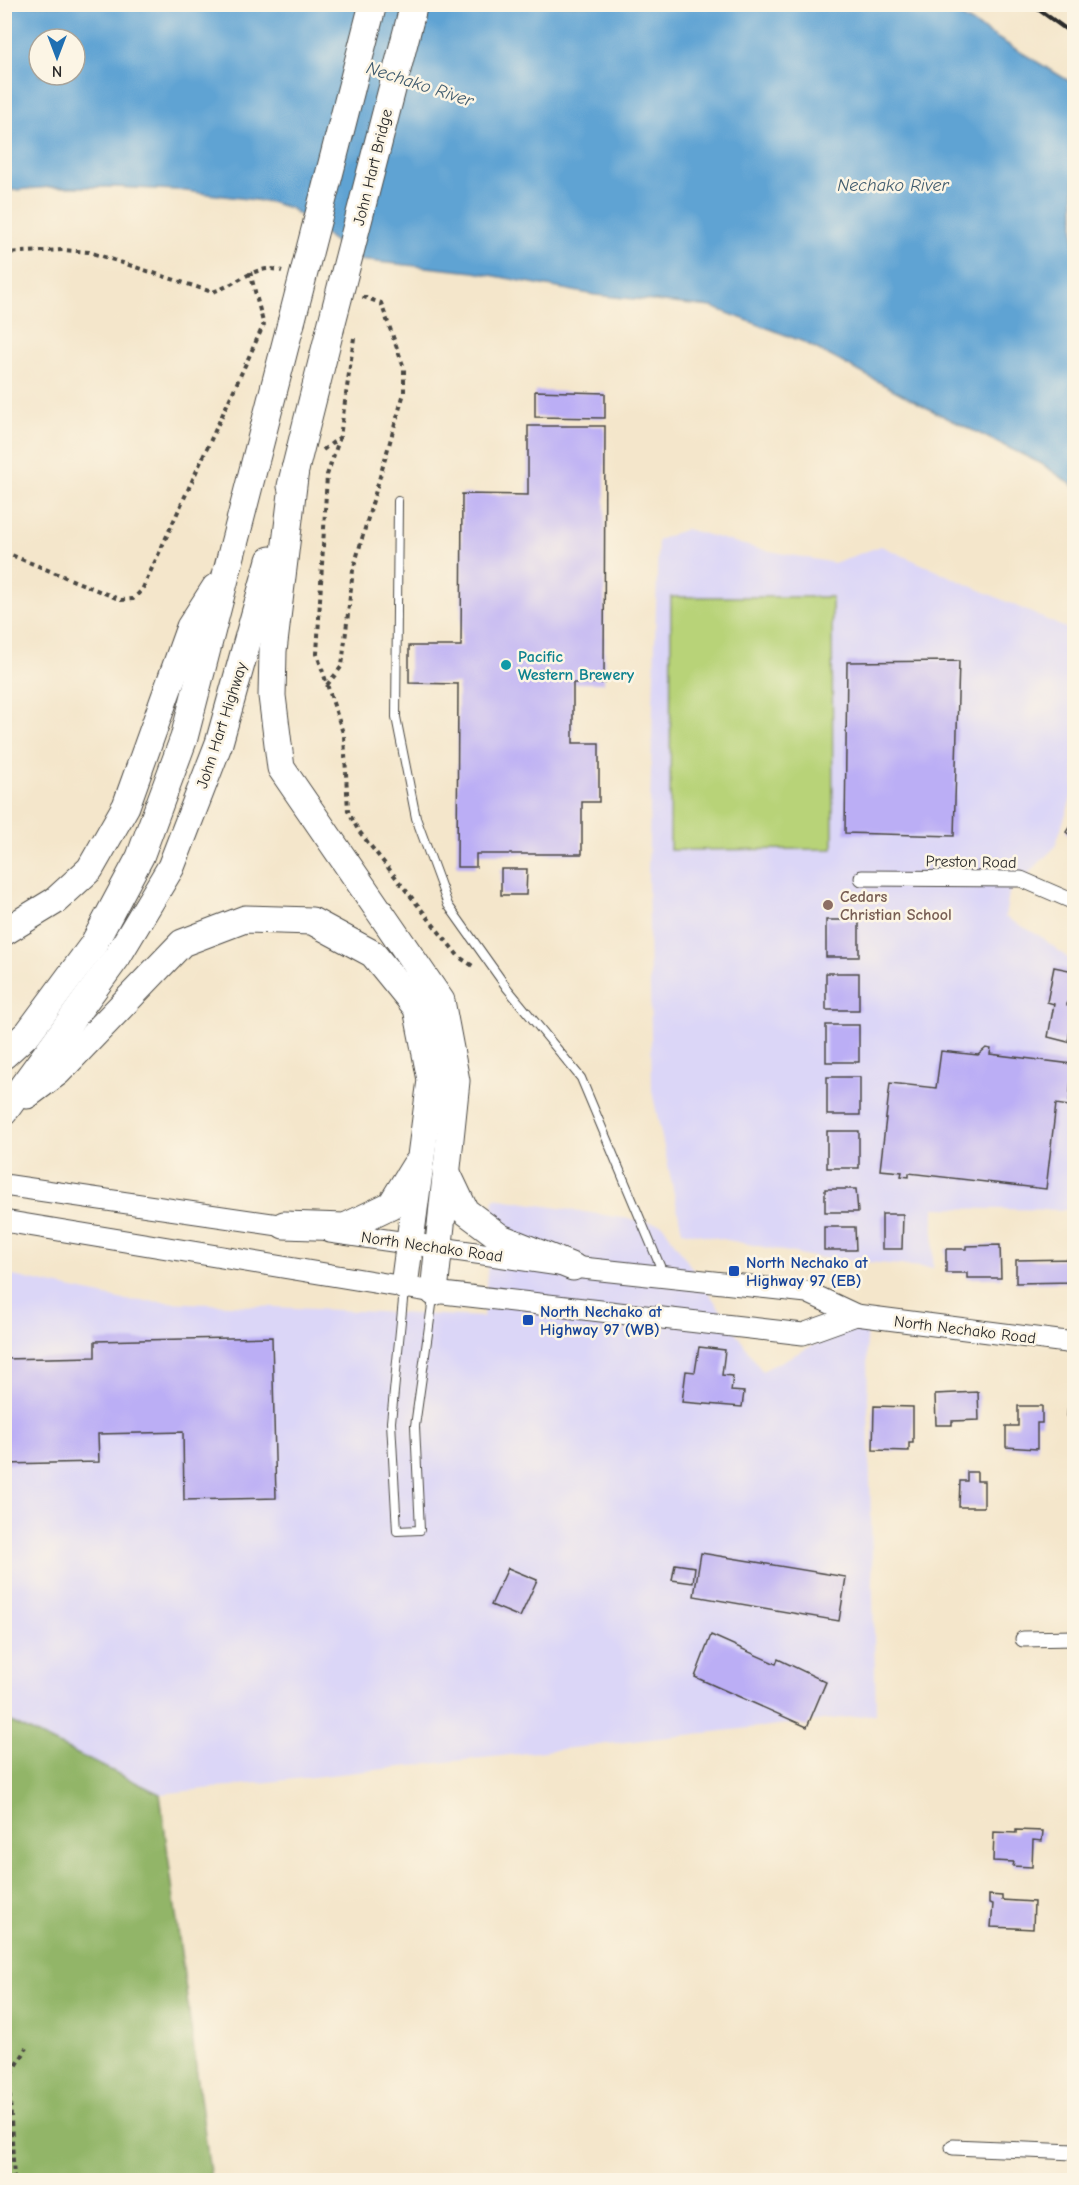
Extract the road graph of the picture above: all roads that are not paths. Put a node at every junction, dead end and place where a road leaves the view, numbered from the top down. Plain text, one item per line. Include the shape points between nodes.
1 (373, 4) edge
2 (414, 4) edge
3 (342, 332) joint
4 (295, 469) junction
5 (398, 501) dead end
6 (229, 567) junction
7 (862, 878) dead end
8 (1074, 902) edge
9 (4, 932) edge
10 (4, 1055) edge
11 (5, 1111) edge
12 (419, 1160) junction
13 (446, 1170) junction
14 (4, 1185) edge
15 (4, 1221) edge
16 (284, 1226) junction
17 (410, 1242) junction
18 (440, 1246) junction
19 (573, 1267) junction
20 (665, 1277) junction
21 (404, 1286) junction
22 (434, 1292) junction
23 (856, 1315) junction
24 (1074, 1343) edge
25 (1074, 1638) edge
26 (1023, 1639) dead end
27 (953, 2147) dead end
28 (1074, 2152) edge

1 - 6 highway, John Hart Highway, bridge
2 - 3 highway, John Hart Bridge, bridge
3 - 4 highway, John Hart Highway
4 - 11 highway, John Hart Highway via 219,742 171,867 117,957
4 - 13 highway via 273,651 272,696 281,768 441,1001 456,1081
5 - 20 lane via 396,717 416,818 448,905 507,988 581,1078
6 - 9 highway via 190,627 126,806 90,869 55,901
6 - 10 highway, John Hart Highway via 184,738 140,857 93,945 28,1033
7 - 8 street, Preston Road via 1021,879
11 - 12 highway via 58,1072 182,943 245,919 312,921 373,954 417,1008 431,1080
12 - 16 highway via 392,1205 345,1227
12 - 17 highway
13 - 18 highway
13 - 19 highway via 465,1211 501,1238
14 - 16 main road, North Nechako Road
15 - 21 main road, North Nechako Road
16 - 17 main road, North Nechako Road
17 - 18 main road, North Nechako Road
17 - 21 highway
18 - 19 main road, North Nechako Road
18 - 22 highway
19 - 20 main road, North Nechako Road
20 - 23 main road, North Nechako Road via 807,1292
21 - 22 main road, North Nechako Road
21 - 22 lane via 391,1422 397,1531 420,1530 415,1426
22 - 23 main road, North Nechako Road via 802,1334
23 - 24 main road, North Nechako Road
25 - 26 street
27 - 28 street

